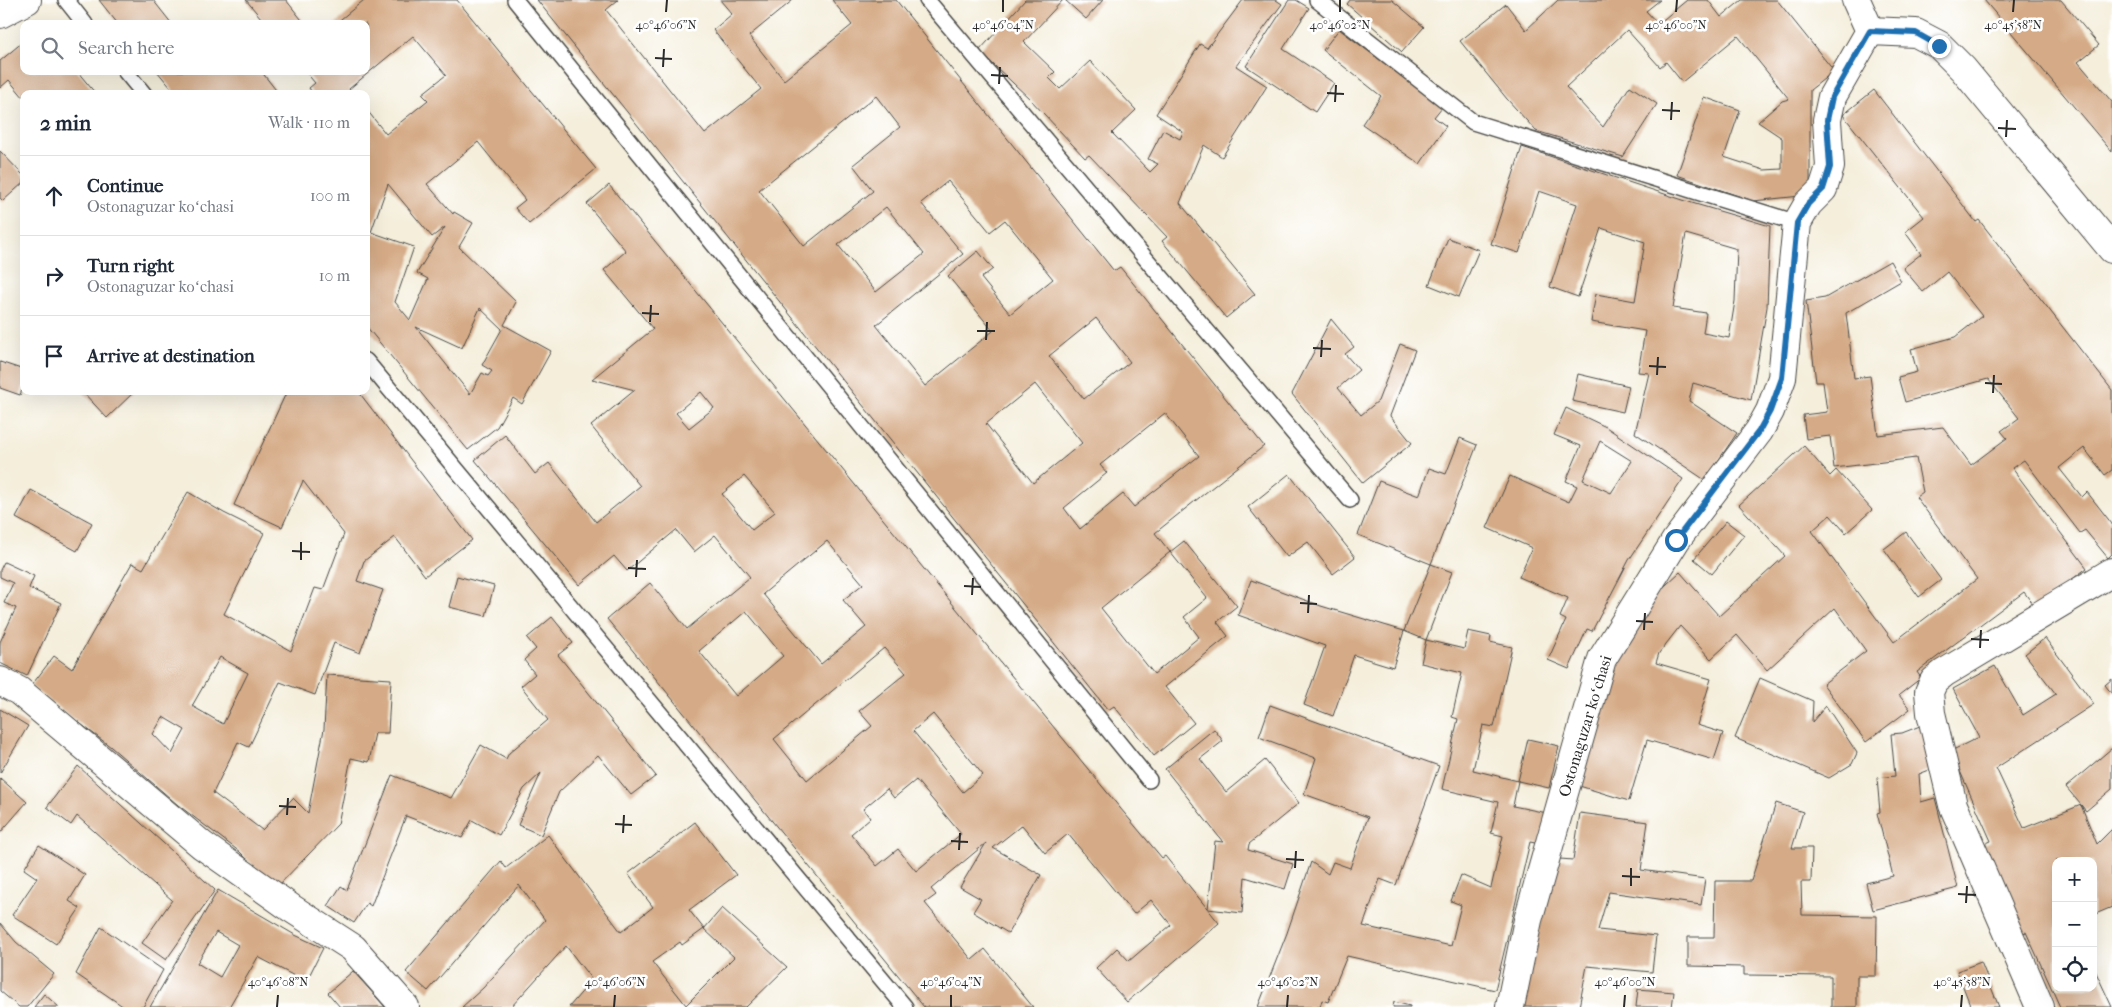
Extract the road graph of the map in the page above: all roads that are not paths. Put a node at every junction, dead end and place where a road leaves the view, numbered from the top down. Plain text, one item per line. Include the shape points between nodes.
1 (27, 0) edge
2 (66, 0) edge
3 (516, 0) edge
4 (928, 0) edge
5 (1317, 0) edge
6 (1856, 0) edge
7 (0, 14) edge
8 (82, 20) edge
9 (1870, 31) junction
10 (128, 75) edge
11 (141, 90) edge
12 (1797, 223) junction
13 (2112, 249) edge
14 (370, 366) edge
15 (1350, 500) dead end
16 (2112, 572) edge
17 (0, 681) edge
18 (1148, 780) dead end
19 (405, 1007) edge
20 (905, 1007) edge
21 (1510, 1007) edge
22 (2040, 1007) edge

1 - 7 street
2 - 8 lane
3 - 18 lane
4 - 15 lane
5 - 12 lane via 1473,122
6 - 9 street
9 - 12 street, Ostonaguzar koʻchasi via 1832,97 1827,120 1830,167 1823,189 1808,204
9 - 13 street via 1916,33 1939,46 1963,69
10 - 11 lane
12 - 21 street, Ostonaguzar koʻchasi via 1782,378 1770,411 1759,431 1676,540 1602,659 1528,920
14 - 20 lane
16 - 22 street via 1944,672 1934,681 1929,692 1953,805
17 - 19 street via 27,698 202,845 353,948

